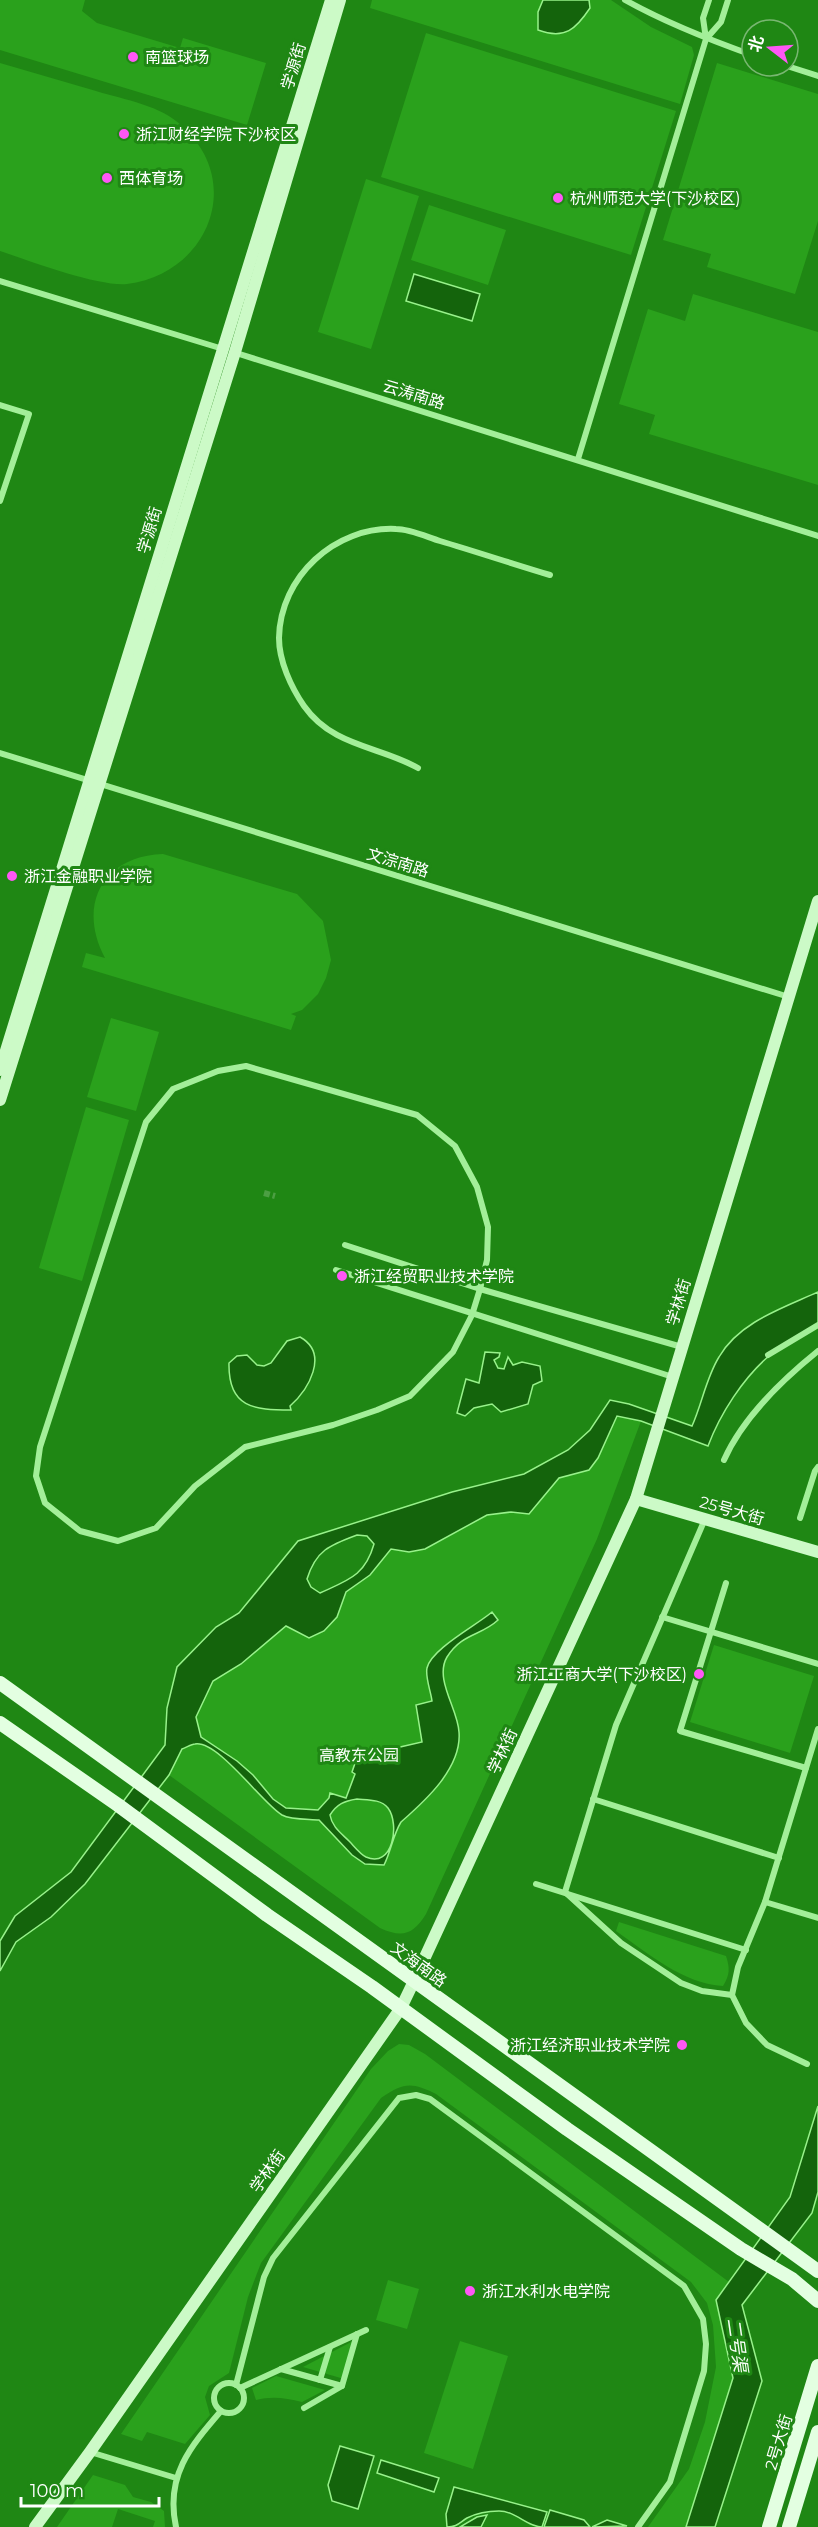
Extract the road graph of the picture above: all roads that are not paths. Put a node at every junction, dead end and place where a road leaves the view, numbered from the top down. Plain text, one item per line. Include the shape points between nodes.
1 (331, 0) edge
2 (340, 0) edge
3 (624, 0) edge
4 (709, 0) edge
5 (728, 0) edge
6 (706, 39) junction
7 (740, 51) edge
8 (800, 70) edge
9 (818, 76) edge
10 (0, 281) edge
11 (229, 351) junction
12 (0, 405) edge
13 (578, 459) junction
14 (0, 501) edge
15 (818, 536) edge
16 (550, 575) dead end
17 (0, 753) edge
18 (418, 768) dead end
19 (94, 781) junction
20 (818, 901) edge
21 (789, 997) junction
22 (0, 1070) edge
23 (0, 1100) edge
24 (345, 1245) dead end
25 (336, 1270) dead end
26 (480, 1289) junction
27 (472, 1315) junction
28 (818, 1325) edge
29 (682, 1347) junction
30 (818, 1351) edge
31 (768, 1355) dead end
32 (673, 1377) junction
33 (724, 1460) dead end
34 (818, 1467) edge
35 (636, 1499) junction
36 (800, 1518) dead end
37 (705, 1519) junction
38 (818, 1552) edge
39 (726, 1583) dead end
40 (662, 1617) junction
41 (711, 1632) junction
42 (818, 1664) edge
43 (0, 1683) edge
44 (0, 1723) edge
45 (818, 1729) edge
46 (806, 1768) junction
47 (593, 1799) junction
48 (779, 1858) junction
49 (536, 1884) dead end
50 (565, 1892) junction
51 (765, 1902) junction
52 (818, 1918) edge
53 (746, 1950) junction
54 (414, 1981) junction
55 (732, 1995) junction
56 (401, 2008) junction
57 (807, 2064) dead end
58 (818, 2271) edge
59 (818, 2301) edge
60 (366, 2331) dead end
61 (357, 2334) junction
62 (330, 2347) junction
63 (818, 2366) edge
64 (281, 2369) junction
65 (320, 2380) junction
66 (238, 2386) junction
67 (342, 2386) junction
68 (304, 2408) dead end
69 (221, 2412) junction
70 (818, 2432) edge
71 (90, 2452) junction
72 (176, 2478) junction
73 (35, 2527) edge
74 (176, 2527) edge
75 (638, 2527) edge
76 (769, 2527) edge
77 (789, 2527) edge

1 - 11 main road, 学源街
2 - 11 main road
3 - 6 street
4 - 6 street via 703,18
5 - 6 street via 721,22
6 - 7 street
6 - 13 street
8 - 9 street
10 - 11 street, 云涛南路
11 - 13 street, 云涛南路
11 - 19 main road, 学源街
12 - 14 street via 29,414
13 - 15 street, 云涛南路
16 - 18 street via 397,529 367,532 332,545 302,571 284,603 279,639 285,669 304,707 331,733
17 - 19 street, 文淙南路
19 - 21 street, 文淙南路
19 - 22 main road, 学源街
19 - 23 main road
20 - 21 main road, 学林街
21 - 29 main road, 学林街
24 - 26 street
25 - 27 street
26 - 27 street
26 - 27 street via 487,1260 488,1227 477,1187 455,1146 417,1115 246,1066 218,1071 173,1089 146,1122 40,1447 36,1476 45,1503 80,1531 118,1540 156,1528 195,1486 245,1447 333,1425 410,1396 453,1352
26 - 29 street
27 - 32 street
28 - 31 street
29 - 32 main road, 学林街
30 - 33 street via 775,1389 732,1442
32 - 35 main road, 学林街
34 - 36 street
35 - 37 main road, 25号大街
35 - 54 main road, 学林街
37 - 38 main road, 25号大街
37 - 40 street
39 - 41 street
40 - 41 street
40 - 47 street via 616,1725
41 - 42 street
41 - 46 street via 680,1731
43 - 54 main road, 文海南路
44 - 56 main road
45 - 46 street
46 - 48 street
47 - 48 street
47 - 50 street
48 - 51 street
49 - 50 street
50 - 53 street
50 - 55 street via 621,1943 681,1983
51 - 52 street
51 - 53 street
53 - 55 street
54 - 56 main road, 学林街
54 - 58 main road, 文海南路
55 - 57 street via 746,2023 768,2045
56 - 59 main road via 567,2129 741,2249 792,2279
56 - 71 main road, 学林街
60 - 61 street
61 - 62 street
61 - 67 street
62 - 64 street
62 - 65 street
63 - 76 main road, 2号大街
64 - 65 street
64 - 66 street
65 - 67 street
66 - 69 street via 244,2397 242,2406 235,2412
66 - 69 street via 226,2384 217,2389 215,2404
66 - 75 street via 264,2277 273,2258 399,2098 416,2095 430,2099 684,2286 695,2302 703,2319 704,2371 670,2482
67 - 68 street
69 - 72 street via 187,2453
70 - 77 main road
71 - 72 street
71 - 73 main road, 学林街
72 - 74 street

